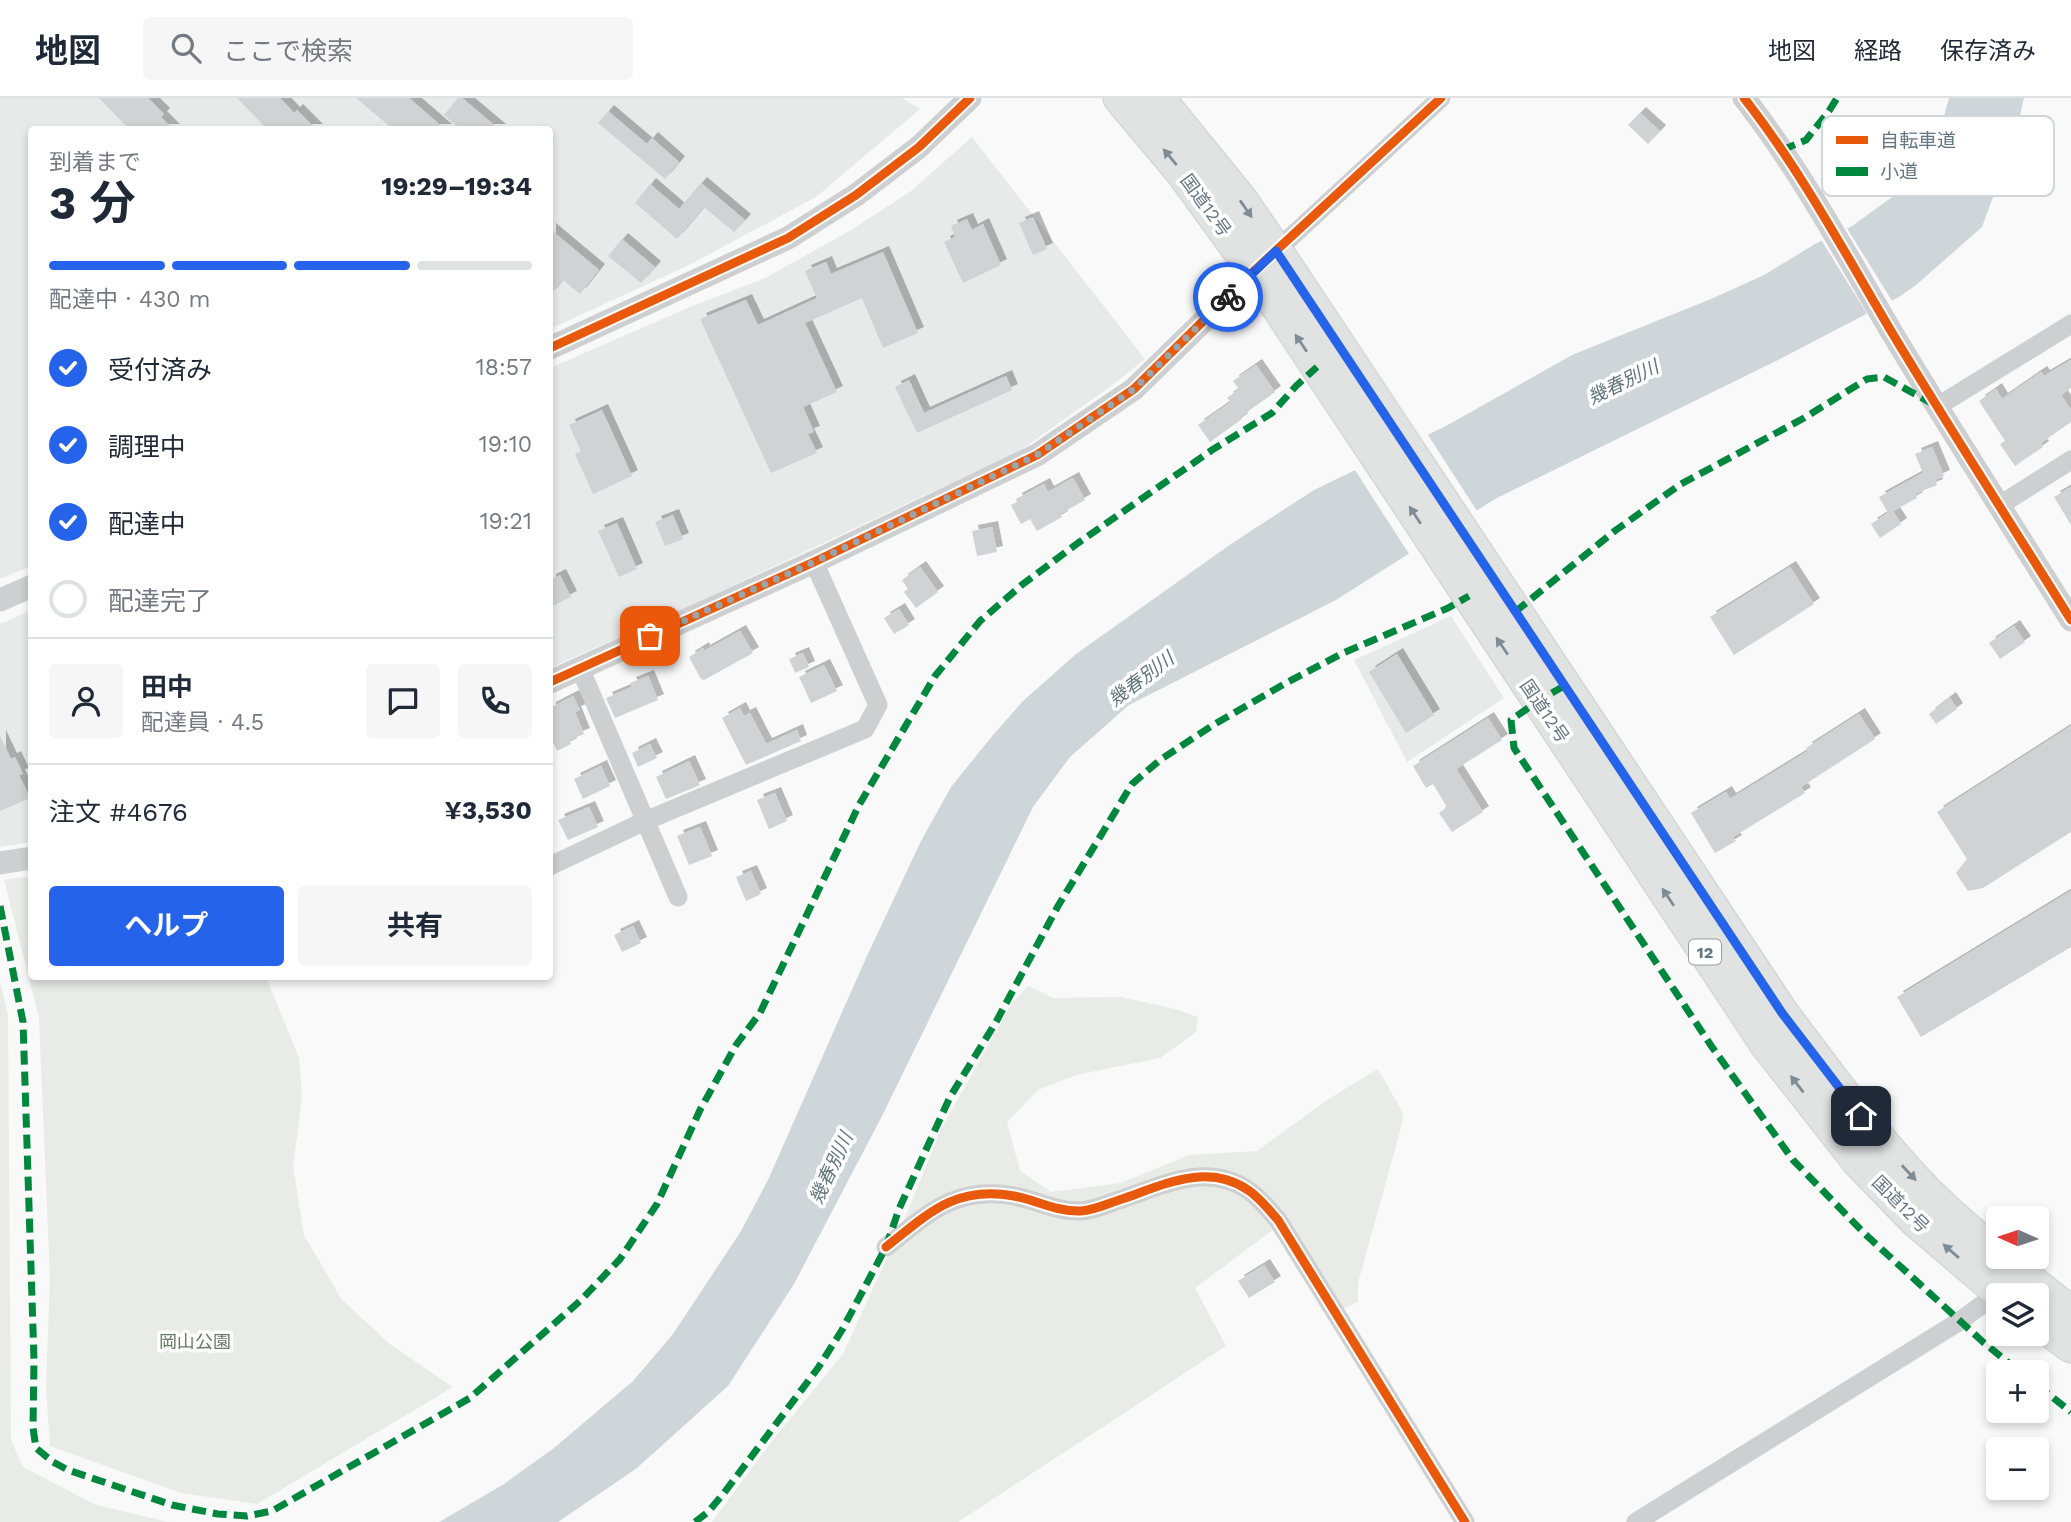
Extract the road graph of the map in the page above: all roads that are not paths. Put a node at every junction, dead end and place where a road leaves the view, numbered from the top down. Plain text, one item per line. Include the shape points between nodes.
1 (970, 98) edge
2 (1120, 98) edge
3 (1158, 98) edge
4 (1441, 98) edge
5 (1744, 98) edge
6 (1265, 261) junction
7 (2071, 324) edge
8 (553, 347) edge
9 (1938, 406) junction
10 (2071, 460) edge
11 (2000, 505) junction
12 (814, 562) junction
13 (28, 588) edge
14 (0, 600) edge
15 (2071, 620) edge
16 (580, 668) junction
17 (553, 681) edge
18 (645, 821) junction
19 (28, 859) edge
20 (0, 863) edge
21 (553, 865) edge
22 (678, 897) dead end
23 (886, 1247) dead end
24 (2004, 1275) edge
25 (2071, 1313) edge
26 (2049, 1330) edge
27 (2071, 1346) edge
28 (1465, 1522) edge
29 (1636, 1522) edge

1 - 8 street via 919,147 788,239
6 -> 2 highway, 国道12号 / 12
3 -> 6 highway, 国道12号 / 12 via 1241,200
4 - 6 street
5 - 9 street via 1823,213
6 - 12 street via 1134,389 1037,455
6 - 24 highway, 国道12号 / 12 via 1465,564 1782,1013 1909,1173
7 - 9 street
9 - 11 street
10 - 11 street
11 - 15 street
12 - 16 street
12 - 18 street via 878,705 865,729
13 - 14 street
16 - 17 street
16 - 18 street
18 - 21 street
18 - 22 street
19 - 20 street
23 - 28 street via 929,1212 978,1194 1015,1196 1081,1210 1188,1177 1217,1177 1247,1189 1278,1220
24 - 25 highway, 国道12号 / 12
24 - 29 street via 1960,1321
26 - 27 highway

